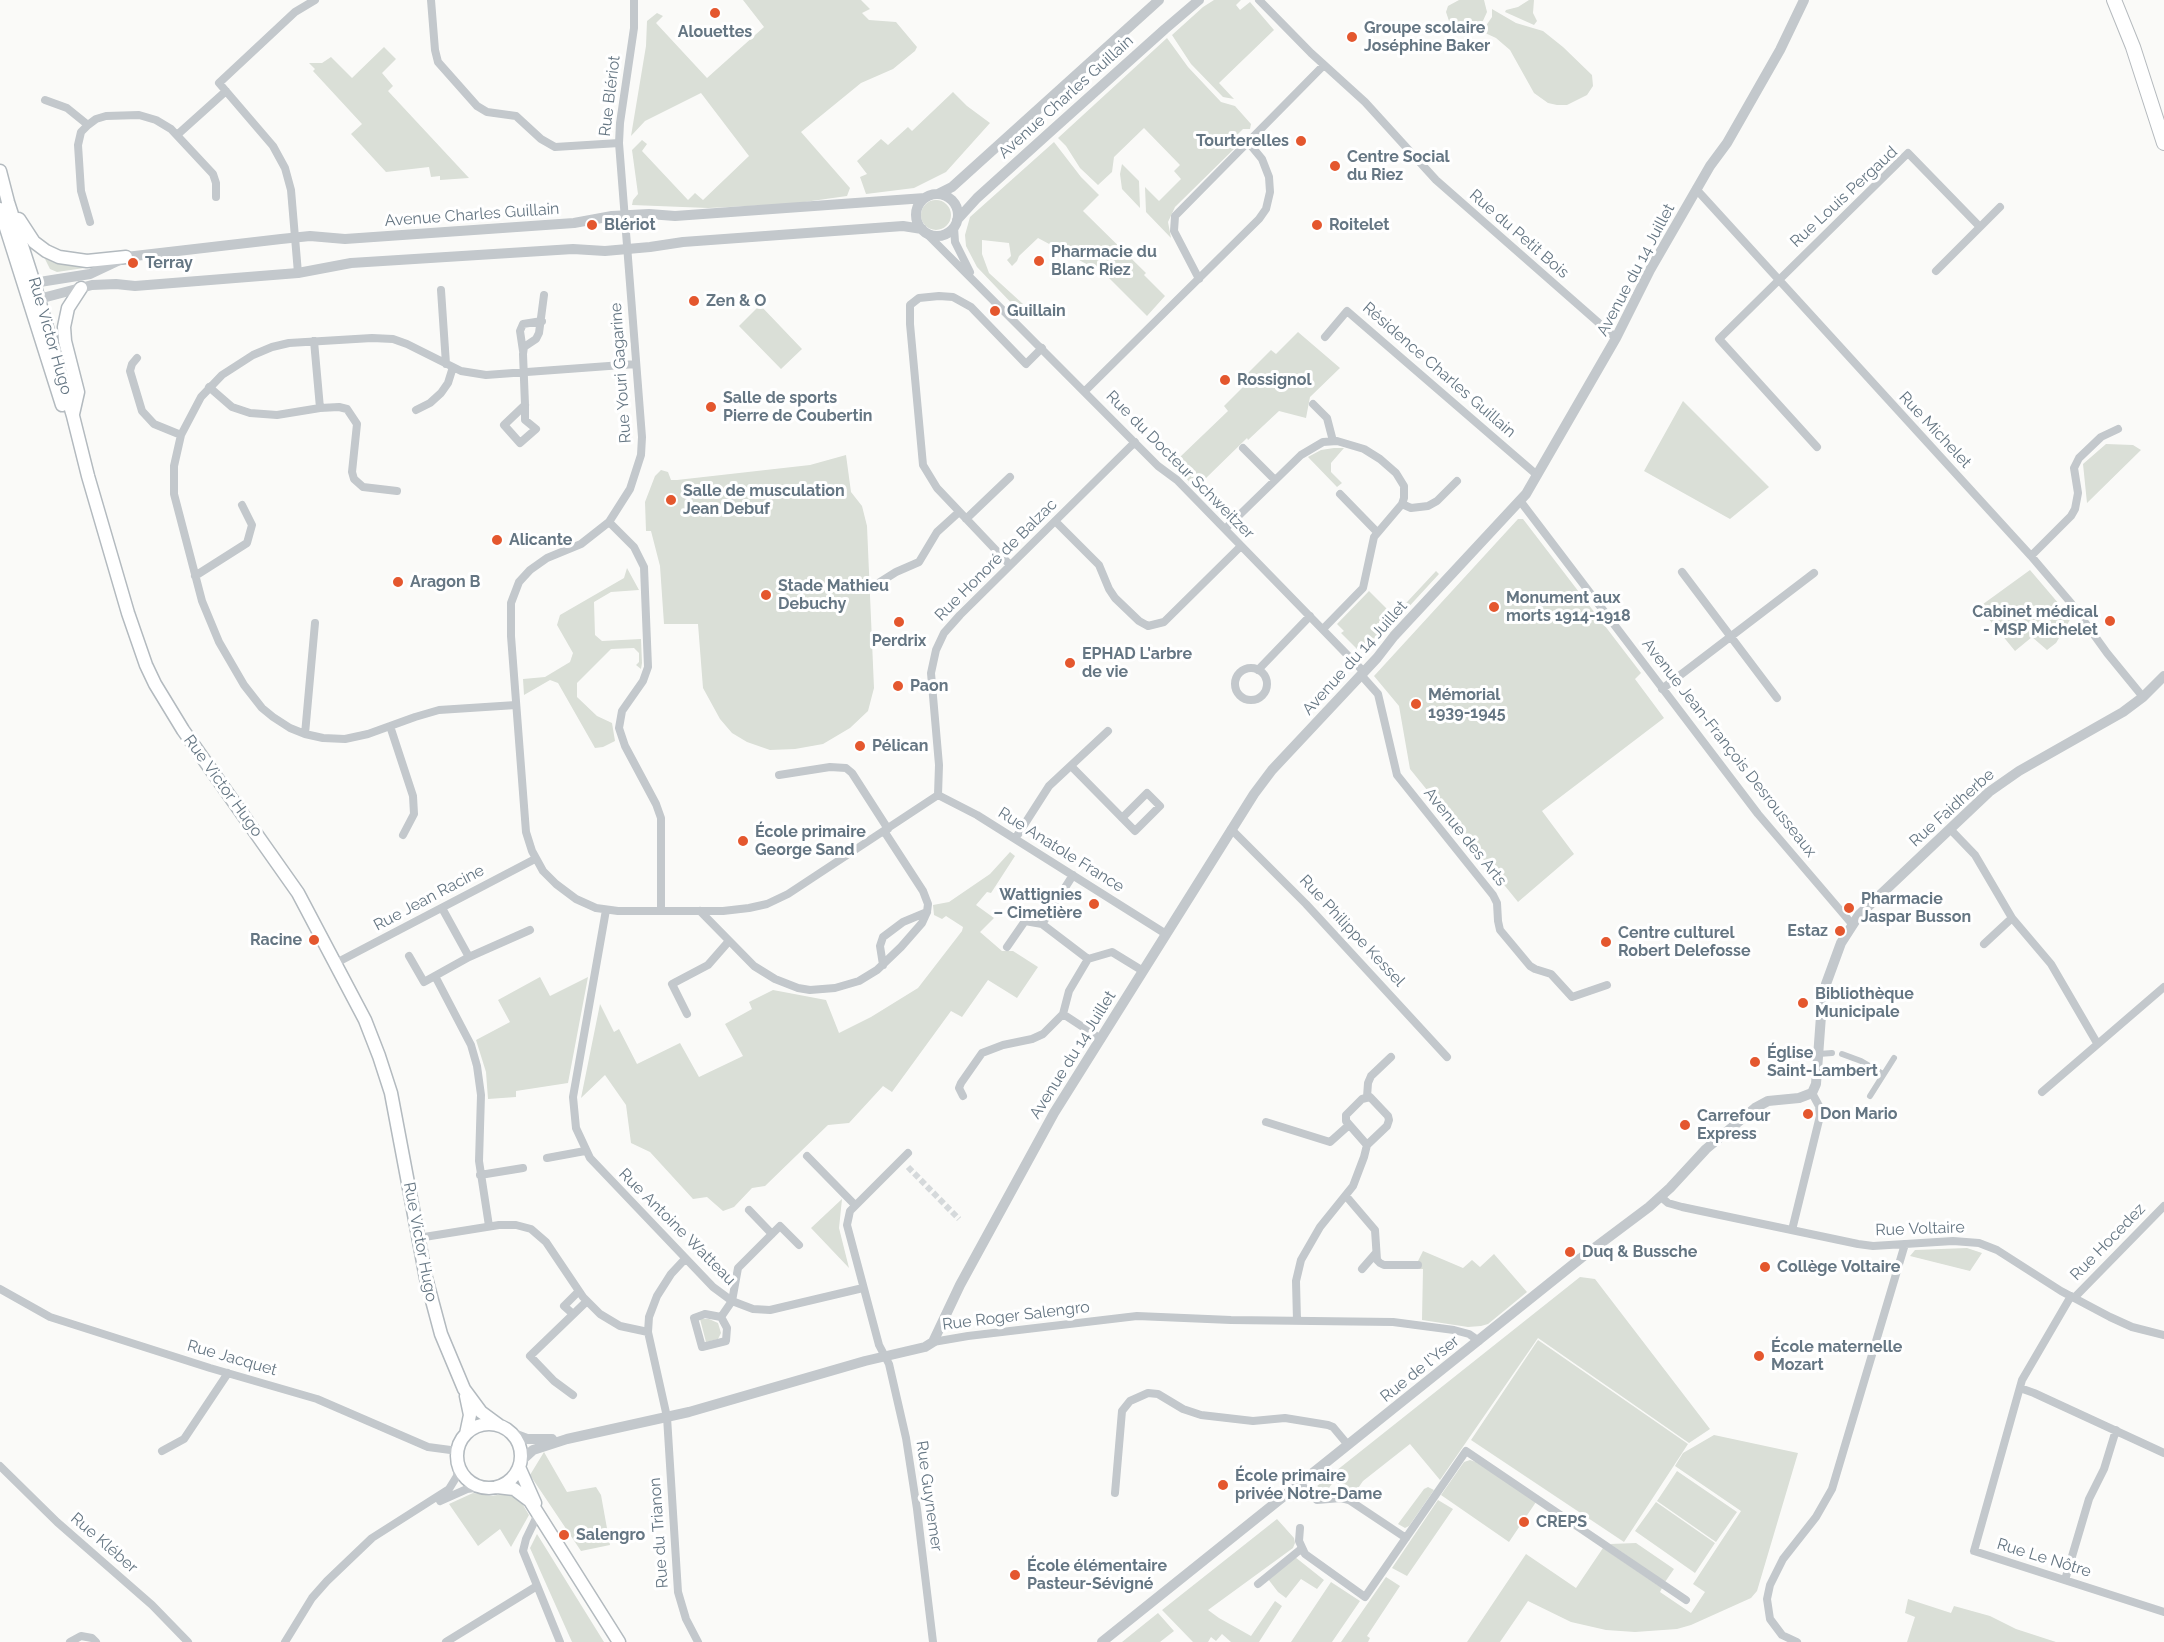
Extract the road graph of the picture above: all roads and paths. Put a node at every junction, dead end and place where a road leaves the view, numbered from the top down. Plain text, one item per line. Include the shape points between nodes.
1 (315, 0) edge
2 (431, 0) edge
3 (634, 0) edge
4 (1159, 0) edge
5 (1200, 0) edge
6 (1259, 0) edge
7 (1804, 0) edge
8 (2114, 0) edge
9 (1324, 65) junction
10 (226, 91) junction
11 (45, 100) dead end
12 (88, 125) junction
13 (177, 135) junction
14 (1248, 142) junction
15 (619, 143) junction
16 (2164, 143) edge
17 (0, 173) edge
18 (1696, 189) junction
19 (938, 194) junction
20 (216, 197) dead end
21 (925, 198) junction
22 (2000, 207) dead end
23 (0, 209) edge
24 (625, 216) junction
25 (90, 222) dead end
26 (955, 224) junction
27 (1980, 227) junction
28 (923, 230) junction
29 (626, 232) joint
30 (295, 238) junction
31 (628, 249) junction
32 (126, 257) junction
33 (1935, 271) dead end
34 (298, 273) junction
35 (1199, 279) junction
36 (975, 280) junction
37 (1780, 280) junction
38 (29, 283) junction
39 (81, 288) junction
40 (441, 290) dead end
41 (544, 295) dead end
42 (34, 301) junction
43 (542, 321) junction
44 (1325, 337) dead end
45 (1616, 339) junction
46 (314, 340) junction
47 (1042, 348) junction
48 (523, 351) junction
49 (137, 358) dead end
50 (636, 364) junction
51 (450, 366) junction
52 (524, 373) junction
53 (209, 387) junction
54 (1084, 391) junction
55 (1313, 404) dead end
56 (525, 405) junction
57 (321, 408) junction
58 (416, 410) dead end
59 (73, 416) junction
60 (2118, 429) dead end
61 (181, 435) junction
62 (1333, 441) junction
63 (1135, 442) junction
64 (1817, 447) dead end
65 (1243, 448) dead end
66 (1537, 475) junction
67 (88, 476) junction
68 (1010, 477) dead end
69 (1275, 480) junction
70 (1457, 481) dead end
71 (397, 491) dead end
72 (1340, 495) dead end
73 (1521, 502) junction
74 (1402, 504) junction
75 (242, 505) dead end
76 (959, 512) junction
77 (966, 519) junction
78 (1055, 521) junction
79 (609, 522) junction
80 (1226, 529) junction
81 (1377, 532) junction
82 (1241, 546) junction
83 (2031, 556) junction
84 (1010, 565) junction
85 (1682, 572) dead end
86 (1814, 573) dead end
87 (195, 576) junction
88 (877, 585) dead end
89 (1310, 616) junction
90 (315, 623) dead end
91 (1323, 629) junction
92 (1730, 637) junction
93 (1258, 670) dead end
94 (1363, 674) junction
95 (2164, 676) edge
96 (1662, 689) junction
97 (2143, 697) junction
98 (1776, 698) dead end
99 (516, 705) junction
100 (390, 726) junction
101 (1108, 731) dead end
102 (305, 734) junction
103 (1071, 766) junction
104 (779, 775) dead end
105 (938, 795) junction
106 (1122, 818) junction
107 (1231, 829) junction
108 (1950, 829) junction
109 (886, 830) junction
110 (404, 835) dead end
111 (1015, 839) junction
112 (535, 859) junction
113 (1073, 875) junction
114 (442, 908) junction
115 (606, 910) junction
116 (661, 910) junction
117 (700, 910) junction
118 (927, 912) junction
119 (2012, 918) junction
120 (1042, 924) junction
121 (1852, 924) junction
122 (530, 930) dead end
123 (1167, 934) junction
124 (729, 941) junction
125 (1984, 944) dead end
126 (1007, 947) dead end
127 (409, 956) dead end
128 (469, 957) junction
129 (1088, 959) junction
130 (336, 963) junction
131 (883, 965) junction
132 (1143, 971) junction
133 (435, 976) junction
134 (1606, 985) dead end
135 (2164, 987) edge
136 (687, 1014) dead end
137 (1063, 1014) junction
138 (1101, 1039) junction
139 (2097, 1043) junction
140 (1832, 1053) dead end
141 (1819, 1054) junction
142 (1842, 1054) dead end
143 (1390, 1057) dead end
144 (1447, 1057) dead end
145 (1894, 1058) dead end
146 (1882, 1074) junction
147 (2042, 1092) dead end
148 (1812, 1093) junction
149 (963, 1096) dead end
150 (1870, 1096) dead end
151 (1367, 1097) junction
152 (1266, 1122) dead end
153 (1349, 1125) junction
154 (1366, 1145) junction
155 (585, 1151) junction
156 (807, 1156) dead end
157 (904, 1156) joint
158 (547, 1158) dead end
159 (908, 1167) tunnel mouth
160 (523, 1168) dead end
161 (480, 1175) junction
162 (1346, 1196) junction
163 (1661, 1197) junction
164 (855, 1205) junction
165 (2164, 1206) edge
166 (749, 1210) dead end
167 (489, 1226) junction
168 (1792, 1230) junction
169 (772, 1234) junction
170 (418, 1238) junction
171 (1905, 1244) junction
172 (799, 1245) dead end
173 (1377, 1252) junction
174 (685, 1259) junction
175 (1418, 1265) dead end
176 (1362, 1269) dead end
177 (863, 1288) junction
178 (0, 1289) edge
179 (579, 1291) junction
180 (2073, 1297) junction
181 (587, 1301) junction
182 (732, 1301) junction
183 (573, 1314) junction
184 (721, 1317) junction
185 (1296, 1321) junction
186 (648, 1332) junction
187 (2164, 1335) edge
188 (1479, 1341) junction
189 (933, 1342) junction
190 (884, 1356) junction
191 (228, 1373) junction
192 (2020, 1388) junction
193 (464, 1389) junction
194 (573, 1395) dead end
195 (667, 1417) junction
196 (506, 1430) junction
197 (2115, 1430) junction
198 (466, 1434) junction
199 (567, 1439) junction
200 (1348, 1445) junction
201 (162, 1452) dead end
202 (2164, 1453) edge
203 (458, 1457) junction
204 (519, 1464) junction
205 (0, 1466) edge
206 (1300, 1484) junction
207 (481, 1487) junction
208 (497, 1487) junction
209 (1115, 1493) dead end
210 (539, 1512) junction
211 (410, 1515) junction
212 (1300, 1528) dead end
213 (1406, 1538) junction
214 (1301, 1550) junction
215 (2065, 1580) junction
216 (1258, 1584) dead end
217 (537, 1586) junction
218 (1686, 1600) dead end
219 (2164, 1612) edge
220 (70, 1642) edge
221 (96, 1642) edge
222 (188, 1642) edge
223 (285, 1642) edge
224 (446, 1642) edge
225 (560, 1642) edge
226 (620, 1642) edge
227 (698, 1642) edge
228 (933, 1642) edge
229 (1102, 1642) edge
230 (1797, 1642) edge

1 - 10 street via 295,12 219,83
2 - 15 street via 438,63 477,106 487,112 516,116 555,147
3 - 15 street, Rue Blériot
4 - 19 street, Avenue Charles Guillain via 952,187
5 - 26 street, Avenue Charles Guillain via 977,198
6 - 9 street, Rue du Petit Bois
7 - 18 street, Avenue du 14 Juillet via 1732,134
8 - 16 main road
9 - 14 street
9 - 45 street, Rue du Petit Bois via 1357,94 1436,180
10 - 13 street
10 - 30 street via 282,161 289,182
11 - 12 street via 66,108
12 - 13 street via 101,117 130,114 156,120
12 - 25 street via 80,136 78,152 81,191
13 - 20 street via 213,174
14 - 35 street via 1267,170 1268,204
14 - 35 street via 1174,216 1174,231
15 - 24 street, Rue Blériot
17 - 32 main road via 22,226 46,251 73,261
17 - 38 main road, Rue Victor Hugo
18 - 37 street, Rue Michelet
18 - 45 street, Avenue du 14 Juillet
19 - 21 street
19 - 26 street via 953,201 957,210
21 - 24 street, Avenue Charles Guillain
21 - 28 street via 916,212
22 - 27 street
23 - 38 main road
24 - 29 street, Rue Blériot
24 - 30 street, Avenue Charles Guillain via 377,237
26 - 28 street via 940,235
26 - 36 street, Rue du Docteur Schweitzer via 955,242
27 - 33 street
27 - 37 street, Rue Louis Pergaud via 1908,153
28 - 31 street via 903,226
28 - 36 street, Rue du Docteur Schweitzer
29 - 31 street, Rue Youri Gagarine
30 - 32 street, Avenue Charles Guillain
30 - 34 street
31 - 34 street via 449,256 344,264
31 - 50 street, Rue Youri Gagarine
32 - 38 street, Avenue Charles Guillain via 90,274
34 - 39 street
35 - 54 street
36 - 47 street, Rue du Docteur Schweitzer
37 - 64 street via 1719,339
37 - 83 street, Rue Michelet
38 - 42 main road, Rue Victor Hugo
39 - 42 street
39 - 59 main road via 68,308 63,327 78,392
40 - 51 street
41 - 43 street
42 - 59 main road, Rue Victor Hugo
42 - 67 main road, Rue Victor Hugo via 52,376
43 - 48 street via 538,336
43 - 48 street via 523,324
44 - 66 street, Résidence Charles Guillain via 1347,311
45 - 66 street, Avenue du 14 Juillet
46 - 51 street via 393,339
46 - 53 street via 280,345 253,355
46 - 57 street
47 - 54 street, Rue du Docteur Schweitzer
47 - 76 street via 1026,364 964,302 952,297 920,298 910,305 921,457 931,481
48 - 52 street
49 - 61 street via 130,370 142,411 154,424
50 - 52 street
50 - 79 street, Rue Youri Gagarine via 640,456 630,489
51 - 52 street via 486,375
51 - 58 street via 448,383 441,393
52 - 56 street
53 - 57 street via 232,407 250,413 277,415
53 - 61 street
54 - 63 street, Rue du Docteur Schweitzer
55 - 62 street via 1327,418
56 - 56 street via 525,420 536,429 520,443 504,425
57 - 71 street via 344,407 356,420 352,472 357,483
59 - 67 main road, Rue Victor Hugo
60 - 83 street via 2101,437 2079,458 2074,468 2078,493 2075,509
61 - 87 street via 174,466 174,494
62 - 69 street via 1310,448
62 - 74 street via 1364,449 1390,467 1404,486
63 - 78 street, Rue Honoré de Balzac
63 - 80 street, Rue du Docteur Schweitzer
65 - 69 street
66 - 73 street, Avenue du 14 Juillet
67 - 130 main road, Rue Victor Hugo via 134,632 155,684 183,730 290,880
68 - 77 street
69 - 80 street
70 - 74 street via 1428,506 1411,508
72 - 81 street
73 - 94 street, Avenue du 14 Juillet
73 - 96 street, Avenue Jean-François Desrousseaux
74 - 81 street
75 - 87 street via 252,525 248,543
76 - 77 street
76 - 88 street via 937,532 919,562
77 - 84 street
78 - 82 street via 1099,565 1115,598 1148,626 1164,622
78 - 84 street, Rue Honoré de Balzac
79 - 99 street, Rue Youri Gagarine via 581,544 537,564 516,589 510,610
79 - 116 street via 634,547 644,567 648,667 622,711 619,728 661,818
80 - 82 street, Rue du Docteur Schweitzer
81 - 91 street via 1363,588
82 - 89 street, Rue du Docteur Schweitzer
83 - 97 street, Rue Michelet
84 - 105 street, Rue Honoré de Balzac via 950,625 936,650 931,680
85 - 92 street
86 - 92 street
87 - 102 street via 211,623 244,685 273,717
89 - 91 street, Rue du Docteur Schweitzer
89 - 93 street
90 - 102 street
91 - 94 street, Rue du Docteur Schweitzer
92 - 96 street
92 - 98 street
94 - 107 street, Avenue du 14 Juillet via 1272,770
94 - 134 street, Avenue des Arts via 1378,694 1397,775 1493,895 1500,930 1530,966 1551,974 1572,997
95 - 97 street, Rue Faidherbe
96 - 121 street, Avenue Jean-François Desrousseaux via 1758,814
97 - 108 street, Rue Faidherbe via 2007,779
99 - 100 street via 438,710
99 - 112 street, Rue Youri Gagarine via 526,832
100 - 102 street via 345,739
100 - 110 street via 414,796 414,814
101 - 103 street
103 - 106 street
103 - 111 street via 1044,792
104 - 109 street via 846,768
105 - 109 street
105 - 111 street, Rue Anatole France
106 - 106 street via 1135,831 1160,807 1147,793
107 - 123 street, Avenue du 14 Juillet
107 - 144 street, Rue Philippe Kessel
108 - 119 street via 1975,855
108 - 121 street, Rue Faidherbe
109 - 117 street via 774,901 740,910
109 - 118 street via 923,891
111 - 113 street, Rue Anatole France
112 - 114 street, Rue Jean Racine
112 - 115 street via 567,893
113 - 120 street
113 - 123 street, Rue Anatole France
114 - 128 street
114 - 130 street, Rue Jean Racine
115 - 116 street
115 - 155 street, Rue Antoine Watteau via 573,1097 574,1121
116 - 117 street
117 - 124 street
118 - 131 street via 917,930
118 - 131 street via 903,922 883,937
119 - 125 street
119 - 139 street via 2050,964
120 - 126 street via 1025,921
120 - 129 street
121 - 141 street, Rue Faidherbe via 1828,976
122 - 128 street
123 - 132 street, Avenue du 14 Juillet
124 - 131 street via 766,975 798,988 843,986
124 - 136 street via 708,965 672,984
127 - 133 street via 423,982
128 - 133 street
129 - 132 street via 1112,952
129 - 137 street via 1069,991
130 - 170 main road, Rue Victor Hugo via 385,1073
132 - 138 street, Avenue du 14 Juillet
133 - 161 street via 471,1045 477,1066 481,1095
135 - 139 street
137 - 138 street
137 - 149 street via 1043,1034 982,1053 961,1083
138 - 189 street, Avenue du 14 Juillet via 1054,1113
139 - 147 street
140 - 141 street
141 - 148 street, Rue Faidherbe
142 - 146 street
143 - 151 street via 1371,1076
145 - 146 street
146 - 150 street
148 - 163 street, Rue de l'Yser via 1768,1101 1750,1112 1706,1149
148 - 168 street via 1820,1116
151 - 153 street via 1348,1112 1345,1118
151 - 154 street via 1389,1120
152 - 153 street via 1330,1142
153 - 154 street
154 - 162 street via 1359,1175
155 - 158 street
155 - 174 street, Rue Antoine Watteau
156 - 164 street
157 - 159 street
157 - 164 street
160 - 161 street
161 - 167 street
162 - 173 street via 1375,1230
162 - 185 street via 1320,1227 1301,1260 1296,1281
163 - 168 street, Rue Voltaire via 1682,1207
163 - 188 street, Rue de l'Yser
164 - 177 street, Rue Guynemer via 847,1226
165 - 180 street, Rue Hocedez
166 - 169 street
167 - 170 street
167 - 179 street via 516,1225 537,1233
168 - 171 street, Rue Voltaire via 1866,1245
169 - 172 street via 780,1226
169 - 182 street via 738,1269
170 - 193 main road, Rue Victor Hugo via 436,1316
171 - 180 street, Rue Voltaire via 1960,1241 1985,1245
171 - 230 street via 1832,1489 1784,1558 1770,1586 1770,1620 1782,1635
173 - 175 street via 1377,1260 1384,1265
173 - 176 street
174 - 182 street, Rue Antoine Watteau
174 - 186 street via 657,1296
177 - 182 street, Rue Antoine Watteau via 770,1310
177 - 190 street, Rue Guynemer
178 - 191 street, Rue Jacquet via 50,1317
179 - 181 street
179 - 183 street via 564,1306
180 - 187 street, Rue Voltaire via 2124,1323
180 - 192 street, Rue Hocedez
181 - 183 street
181 - 186 street via 613,1322
182 - 184 street
183 - 194 street via 530,1356
184 - 184 street via 727,1328 726,1341 702,1347 694,1317
185 - 188 street, Rue Roger Salengro via 1409,1323 1462,1332
185 - 189 street, Rue Roger Salengro via 1137,1316
186 - 195 street, Rue du Trianon
188 - 200 street, Rue de l'Yser
189 - 190 street, Rue Roger Salengro
190 - 195 street, Rue Roger Salengro
190 - 228 street, Rue Guynemer via 906,1438
191 - 201 street via 184,1439
191 - 203 street, Rue Jacquet via 317,1399
192 - 197 street
192 - 215 street, Rue Le Nôtre via 1974,1551
193 - 196 main road, Rue Victor Hugo via 481,1412
193 - 198 main road, Rue Victor Hugo via 470,1415
195 - 199 street, Rue Roger Salengro
195 - 227 street, Rue du Trianon via 678,1592
196 - 198 main road via 482,1425
196 - 199 street, Rue Roger Salengro via 527,1439
196 - 204 main road via 519,1447
197 - 202 street
197 - 215 street
198 - 203 main road
199 - 204 street, Rue Roger Salengro via 533,1450
200 - 206 street, Rue de l'Yser
200 - 209 street via 1328,1425 1285,1418 1253,1421 1201,1416 1148,1392 1130,1401 1122,1412
203 - 207 main road via 468,1479
203 - 211 street via 457,1476 449,1489
204 - 208 main road via 510,1479
204 - 210 main road
205 - 222 street, Rue Kléber
206 - 213 street via 1316,1499 1349,1500
206 - 229 street, Rue de l'Yser
207 - 208 main road
207 - 211 street via 467,1489
208 - 210 main road via 519,1491
210 - 217 street via 524,1551
210 - 226 main road
211 - 223 street via 372,1538 327,1581
212 - 214 street
213 - 214 street via 1365,1597
213 - 218 street via 1466,1451
214 - 216 street
215 - 219 street, Rue Le Nôtre
217 - 224 street
217 - 225 street
220 - 221 street via 81,1636

